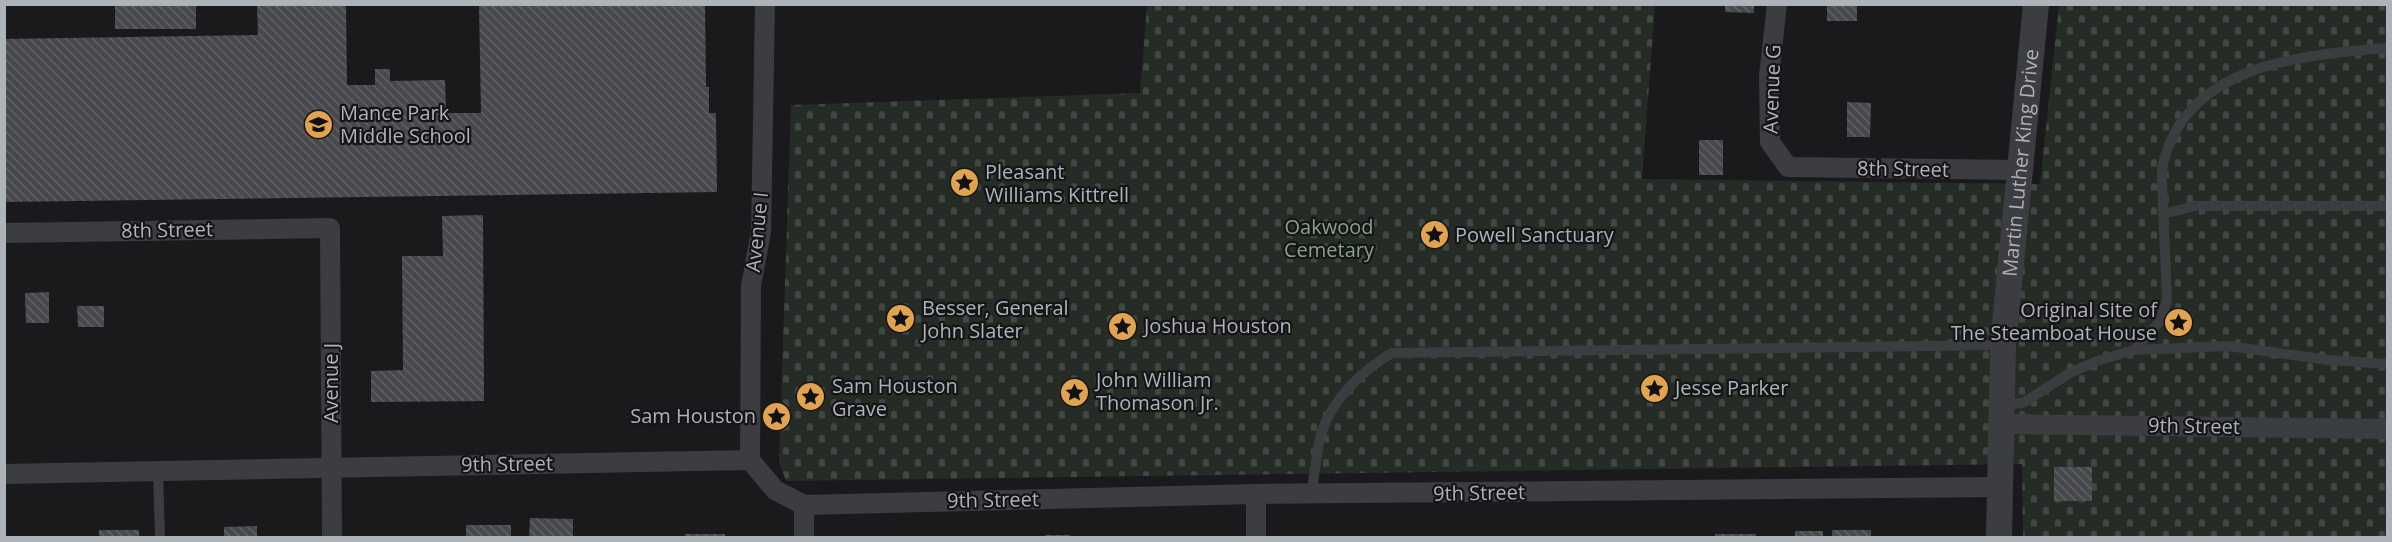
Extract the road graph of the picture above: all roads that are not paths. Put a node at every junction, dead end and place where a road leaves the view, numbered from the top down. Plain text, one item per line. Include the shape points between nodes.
1 (765, 4) edge
2 (1777, 4) edge
3 (2036, 4) edge
4 (2388, 48) edge
5 (1788, 167) joint
6 (2019, 170) junction
7 (2388, 206) edge
8 (2164, 214) junction
9 (330, 228) joint
10 (4, 233) edge
11 (2004, 345) junction
12 (2134, 350) junction
13 (2388, 364) edge
14 (2001, 414) junction
15 (2388, 429) edge
16 (750, 460) junction
17 (332, 466) junction
18 (158, 471) junction
19 (4, 474) edge
20 (1999, 487) junction
21 (1256, 494) junction
22 (1311, 495) junction
23 (804, 505) junction
24 (160, 537) edge
25 (332, 537) edge
26 (804, 537) edge
27 (1256, 537) edge
28 (2000, 537) edge

1 - 16 street, Avenue I via 761,232 751,286
2 - 5 street, Avenue G via 1769,76 1770,142
3 - 6 street, Martin Luther King Drive
4 - 8 lane via 2326,54 2255,68 2205,95 2185,118 2162,166
5 - 6 street, 8th Street
6 - 11 street, Martin Luther King Drive
7 - 8 lane via 2195,206
8 - 12 lane via 2167,300 2160,321
9 - 10 street, 8th Street
9 - 17 street, Avenue J
11 - 14 street, Martin Luther King Drive
11 - 22 lane via 1392,353 1367,368 1343,394 1323,430
12 - 13 lane via 2228,346
12 - 14 lane via 2070,373
14 - 15 street, 9th Street
14 - 20 street, Martin Luther King Drive
16 - 17 street, 9th Street
16 - 23 street, 9th Street via 775,490
17 - 18 street, 9th Street
17 - 25 street, Avenue J
18 - 19 street, 9th Street
18 - 24 lane
20 - 22 street, 9th Street
20 - 28 street, Martin Luther King Drive
21 - 22 street, 9th Street
21 - 23 street, 9th Street
21 - 27 street
23 - 26 street

